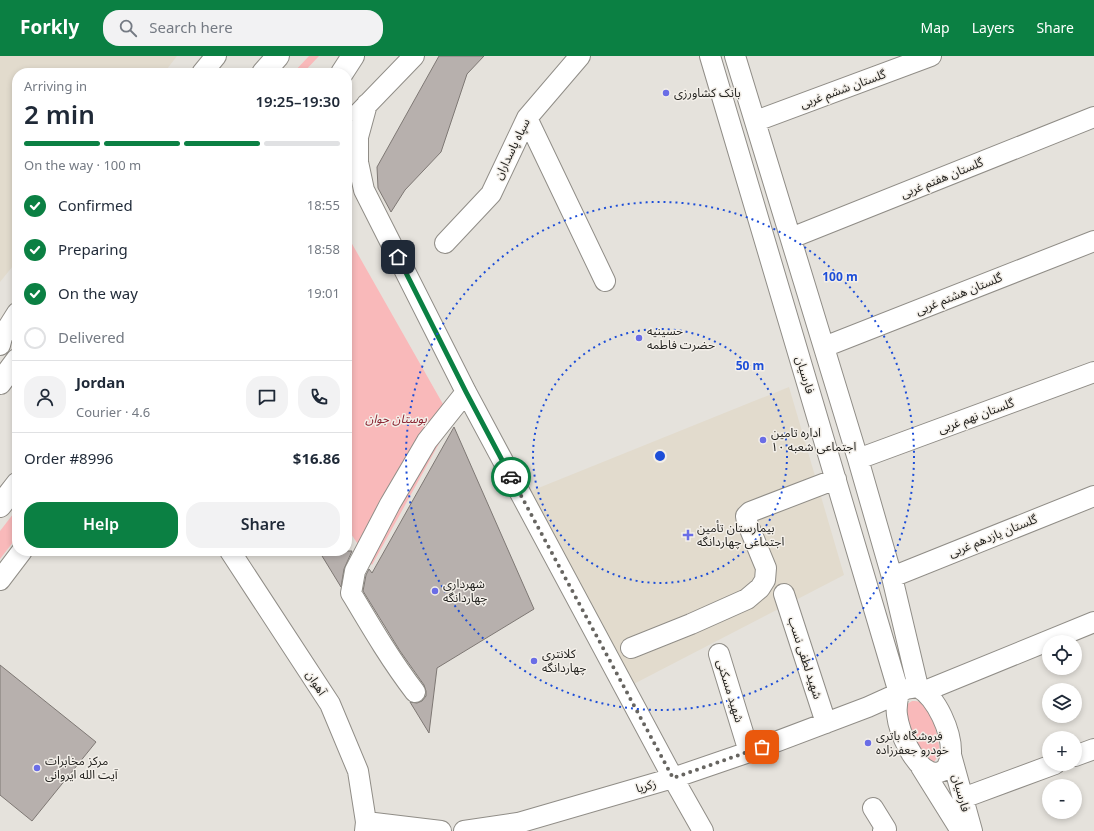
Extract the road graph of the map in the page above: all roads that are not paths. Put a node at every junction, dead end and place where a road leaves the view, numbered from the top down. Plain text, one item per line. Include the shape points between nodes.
1 (216, 56) edge
2 (278, 56) edge
3 (353, 56) edge
4 (414, 56) edge
5 (580, 56) edge
6 (710, 56) edge
7 (735, 56) edge
8 (931, 56) edge
9 (206, 68) edge
10 (267, 68) edge
11 (345, 68) edge
12 (367, 104) junction
13 (1094, 117) edge
14 (527, 118) junction
15 (352, 120) edge
16 (756, 121) junction
17 (791, 238) junction
18 (1094, 241) edge
19 (445, 243) dead end
20 (605, 281) dead end
21 (12, 321) edge
22 (0, 344) edge
23 (824, 347) junction
24 (12, 367) edge
25 (1094, 372) edge
26 (0, 383) edge
27 (466, 392) junction
28 (858, 459) junction
29 (836, 479) junction
30 (12, 490) edge
31 (1094, 496) edge
32 (0, 506) edge
33 (18, 556) edge
34 (233, 556) edge
35 (892, 577) junction
36 (0, 580) edge
37 (784, 594) dead end
38 (1094, 622) edge
39 (631, 648) dead end
40 (718, 654) dead end
41 (914, 691) junction
42 (415, 692) dead end
43 (868, 707) junction
44 (897, 715) junction
45 (826, 723) junction
46 (1094, 749) edge
47 (749, 752) junction
48 (1082, 753) edge
49 (951, 755) junction
50 (921, 767) junction
51 (1042, 769) edge
52 (673, 778) junction
53 (963, 798) junction
54 (874, 808) dead end
55 (366, 827) edge
56 (441, 831) edge
57 (464, 831) edge
58 (703, 831) edge
59 (883, 831) edge
60 (961, 831) edge
61 (972, 831) edge

1 - 9 street
2 - 10 highway
3 - 11 highway
4 - 12 street
5 - 14 street, سپاه پاسداران
6 - 29 street, فارسیان
7 - 16 street
8 - 16 street, گلستان ششم غربی
12 - 15 street
12 - 27 street via 358,137 358,162 364,190
13 - 17 street, گلستان هفتم غربی
14 - 19 street, سپاه پاسداران via 491,194
14 - 20 street
16 - 17 street
17 - 23 street
18 - 23 street, گلستان هشتم غربی
21 - 22 street
23 - 28 street
24 - 26 highway
25 - 28 street, گلستان نهم غربی
27 - 42 street via 427,441 394,498 355,571 351,593 396,667
27 - 52 street
28 - 35 street
29 - 39 street via 750,512 746,516 766,568 765,580 747,599
29 - 41 street, فارسیان
30 - 32 highway
31 - 35 street, گلستان یازدهم غربی
33 - 36 street
34 - 55 street, آهوان via 330,704 358,771
35 - 41 street
37 - 45 street, شهید لطفی نسب
38 - 41 street, زکریا
40 - 47 street, شهید مسکنی
41 - 43 street, زکریا
41 - 44 street, فارسیان via 897,702
41 - 49 street, فارسیان via 936,704 949,735
43 - 44 street
43 - 45 street, زکریا
44 - 50 street, فارسیان via 907,746
45 - 47 street, زکریا
46 - 48 street
47 - 52 street, زکریا
49 - 50 street via 946,769 939,773
49 - 53 street, فارسیان
50 - 60 street, فارسیان
51 - 53 street
52 - 57 street, زکریا via 518,823
52 - 58 street
53 - 61 street, فارسیان
54 - 59 street via 886,829
55 - 56 street

